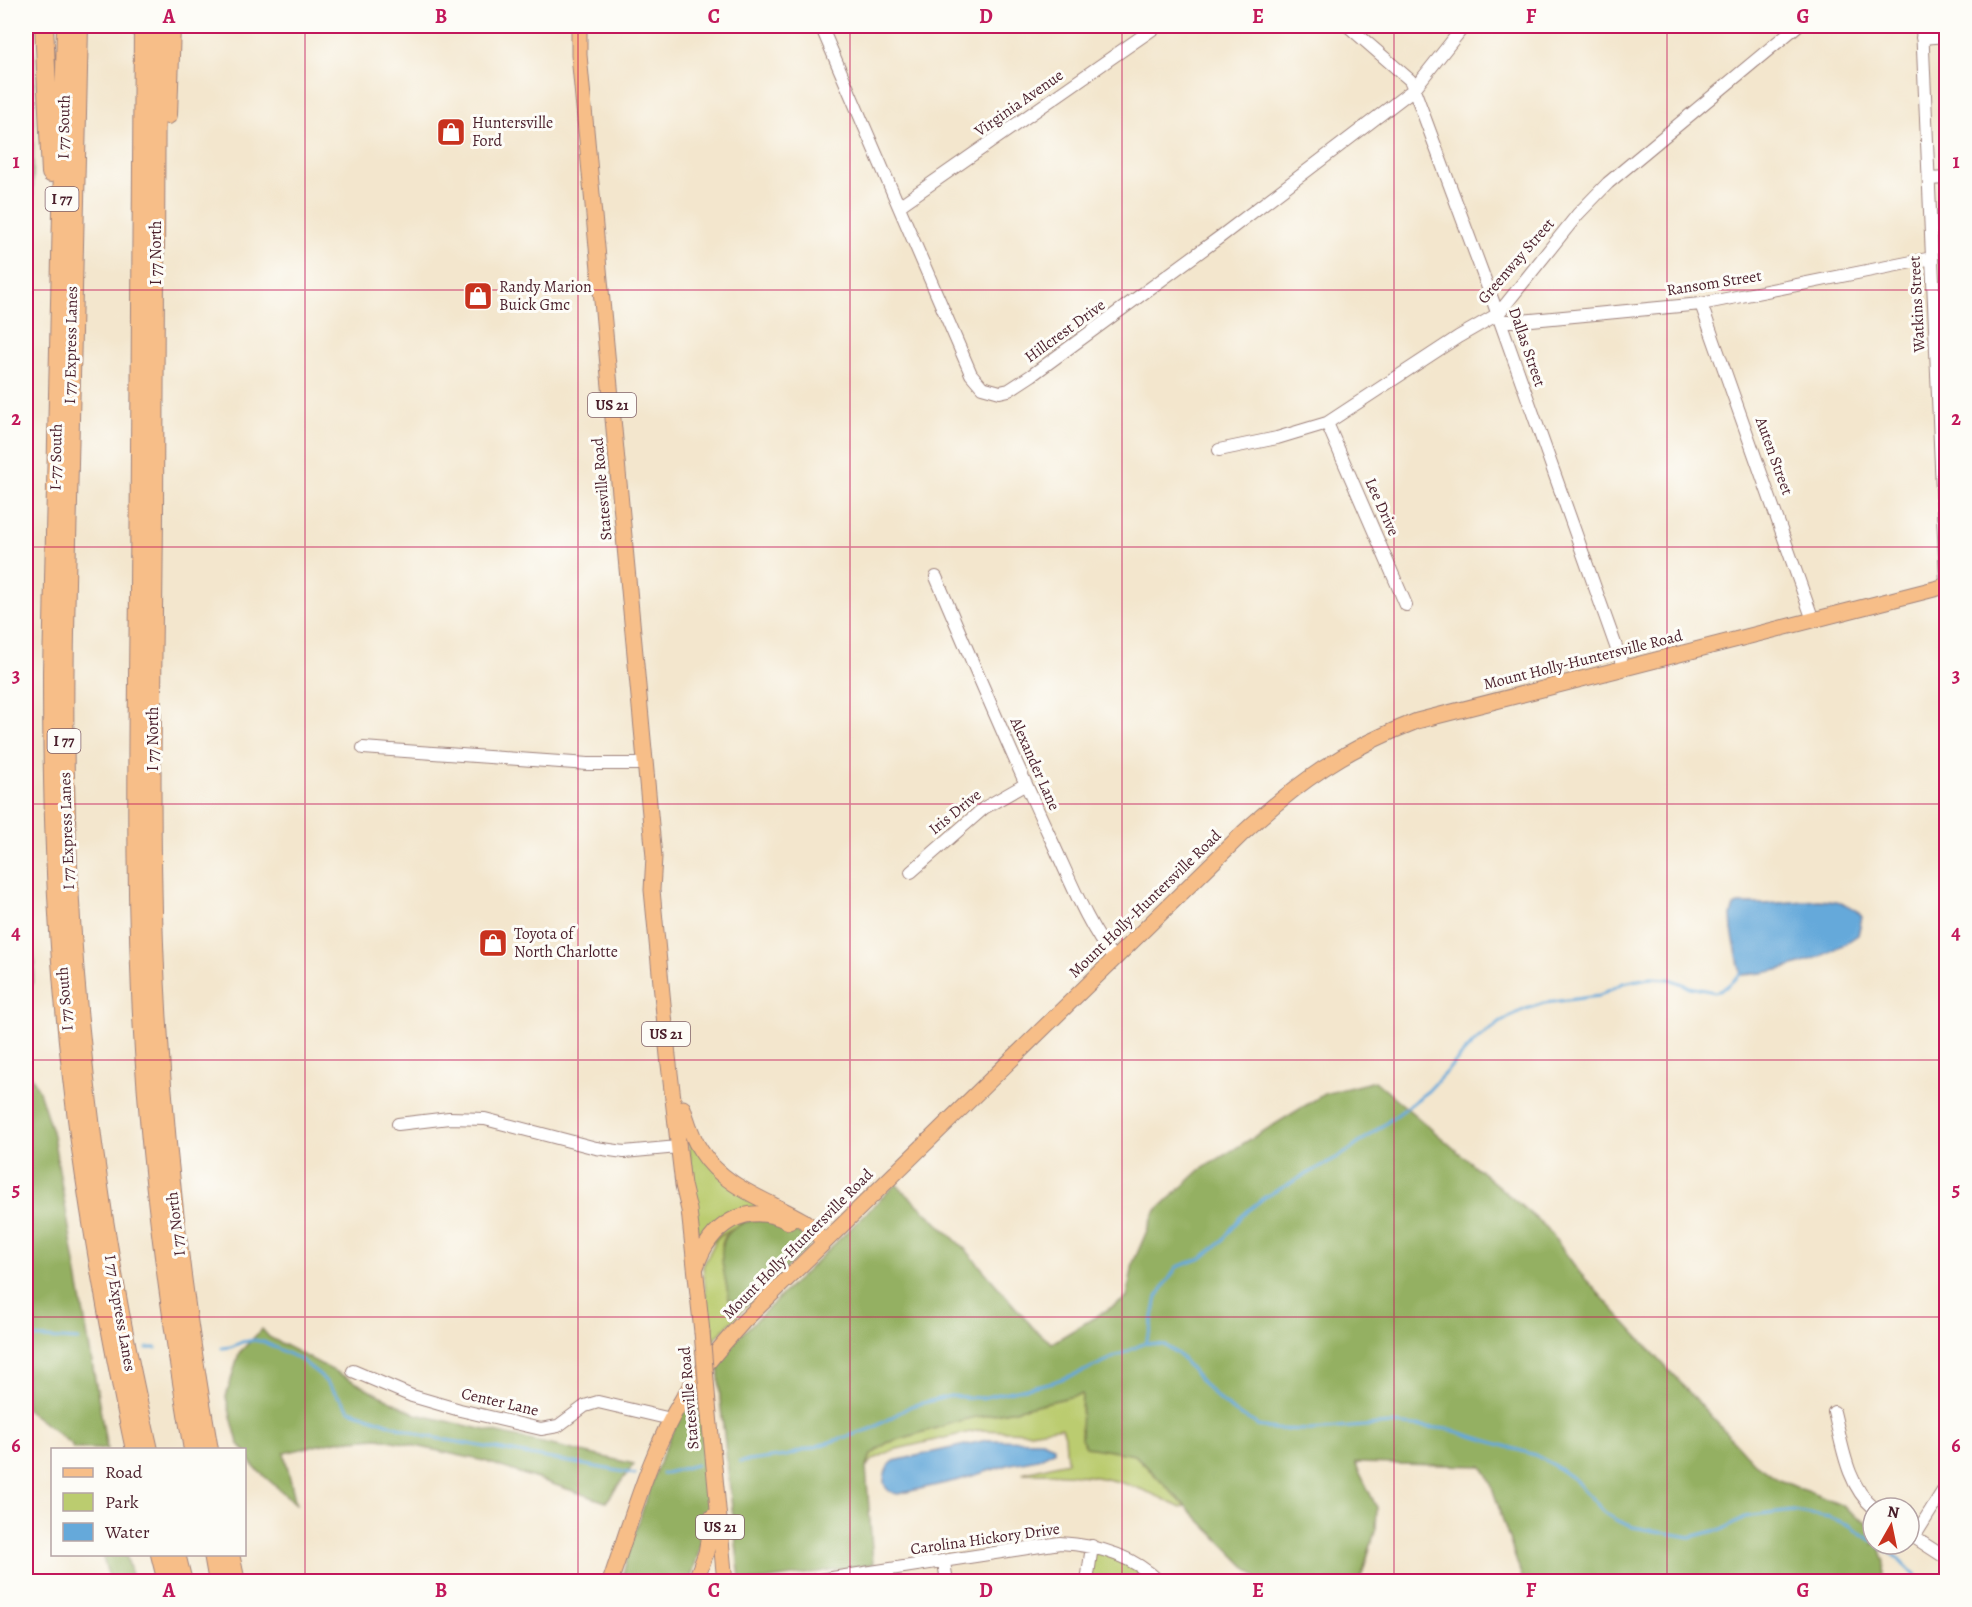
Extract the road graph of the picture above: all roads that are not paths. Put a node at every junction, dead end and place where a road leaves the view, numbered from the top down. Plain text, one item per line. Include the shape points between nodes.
1 (44, 26) edge
2 (66, 26) edge
3 (79, 26) edge
4 (143, 26) edge
5 (156, 26) edge
6 (171, 26) edge
7 (574, 26) edge
8 (579, 26) edge
9 (821, 26) edge
10 (1157, 26) edge
11 (1348, 26) edge
12 (1464, 26) edge
13 (1797, 26) edge
14 (1922, 32) edge
15 (1947, 36) edge
16 (578, 46) junction
17 (1414, 89) junction
18 (1947, 178) edge
19 (1929, 179) junction
20 (899, 206) junction
21 (156, 254) junction
22 (1932, 258) junction
23 (1701, 304) junction
24 (1499, 317) junction
25 (58, 372) junction
26 (1327, 423) junction
27 (1219, 450) dead end
28 (54, 543) joint
29 (936, 577) dead end
30 (1947, 584) edge
31 (1406, 605) dead end
32 (1813, 620) junction
33 (1623, 669) junction
34 (363, 748) dead end
35 (646, 764) junction
36 (1026, 784) junction
37 (654, 856) junction
38 (911, 872) dead end
39 (1114, 959) junction
40 (683, 1108) junction
41 (398, 1124) dead end
42 (678, 1148) junction
43 (689, 1210) junction
44 (824, 1243) junction
45 (695, 1270) junction
46 (353, 1371) dead end
47 (1834, 1412) dead end
48 (671, 1419) junction
49 (135, 1448) edge
50 (148, 1448) edge
51 (193, 1448) edge
52 (209, 1448) edge
53 (714, 1472) junction
54 (1947, 1486) edge
55 (1863, 1496) edge
56 (1921, 1522) edge
57 (1921, 1541) edge
58 (1092, 1546) junction
59 (161, 1556) edge
60 (177, 1556) edge
61 (213, 1556) edge
62 (230, 1556) edge
63 (1947, 1558) edge
64 (944, 1562) junction
65 (167, 1581) edge
66 (183, 1581) edge
67 (218, 1581) edge
68 (236, 1581) edge
69 (610, 1581) edge
70 (695, 1581) edge
71 (725, 1581) edge
72 (806, 1581) edge
73 (947, 1581) edge
74 (1087, 1581) edge
75 (1160, 1581) edge

1 - 25 highway
2 - 25 highway, I 77 South / I 77
3 - 50 highway, I 77 Express Lanes / I 77 via 64,672 69,890 80,1035 98,1178 121,1321
4 - 51 highway via 139,944 153,1165 170,1308
5 - 21 highway, I 77 North
6 - 21 highway via 164,221
7 - 16 main road, Statesville Road / US 21
8 - 16 main road, Statesville Road / US 21
9 - 20 street, Hillcrest Drive
10 - 20 street, Virginia Avenue
11 - 17 street, Dallas Street via 1403,74
12 - 17 street, Hillcrest Drive
13 - 24 street, Greenway Street via 1608,183 1578,214
14 - 15 street
14 - 19 street, Watkins Street
16 - 35 main road, Statesville Road / US 21
17 - 20 street, Hillcrest Drive via 1010,390 1000,392 982,387 971,374
17 - 24 street, Dallas Street
18 - 19 street
19 - 22 street, Watkins Street
21 - 52 highway, I 77 North via 152,787 155,964 175,1222
22 - 23 street, Ransom Street
22 - 30 street, Watkins Street
23 - 24 street, Ransom Street via 1521,321
23 - 32 street, Auten Street
24 - 26 street, Greenway Street via 1458,337
24 - 33 street, Dallas Street
25 - 28 highway, I-77 South / I 77
26 - 27 street, Greenway Street
26 - 31 street, Lee Drive
28 - 49 highway, I 77 South / I 77 via 53,818 61,963 96,1252
29 - 36 street, Alexander Lane
30 - 32 main road, Mount Holly-Huntersville Road
32 - 33 main road, Mount Holly-Huntersville Road
33 - 39 main road, Mount Holly-Huntersville Road via 1417,721 1345,753 1271,807
34 - 35 street via 588,764
35 - 37 main road, Statesville Road / US 21
36 - 38 street, Iris Drive via 984,808
36 - 39 street, Alexander Lane via 1096,934
37 - 40 main road, Statesville Road / US 21 via 662,890
37 - 42 main road, Statesville Road / US 21 via 652,890
39 - 44 main road, Mount Holly-Huntersville Road
40 - 43 main road, Statesville Road / US 21
40 - 44 main road via 700,1151 715,1169 743,1190 804,1221
41 - 42 street via 449,1118 485,1119 596,1148 624,1152
42 - 43 main road, Statesville Road / US 21
43 - 45 main road, Statesville Road / US 21
44 - 45 main road via 783,1219 751,1215 727,1223 713,1234
44 - 48 main road, Mount Holly-Huntersville Road via 716,1352
45 - 53 main road, Statesville Road / US 21, bridge
46 - 48 street, Center Lane via 420,1398 541,1429 558,1426 585,1406 598,1402
47 - 55 street via 1844,1455
48 - 69 main road, Mount Holly-Huntersville Road
53 - 70 main road via 709,1538
53 - 71 main road, Statesville Road / US 21
54 - 56 street
57 - 63 street
58 - 64 street, Carolina Hickory Drive via 1060,1544
58 - 74 street
58 - 75 street, Carolina Hickory Drive via 1122,1556
59 - 65 highway
60 - 66 highway
61 - 67 highway
62 - 68 highway
64 - 72 street, Carolina Hickory Drive
64 - 73 street

